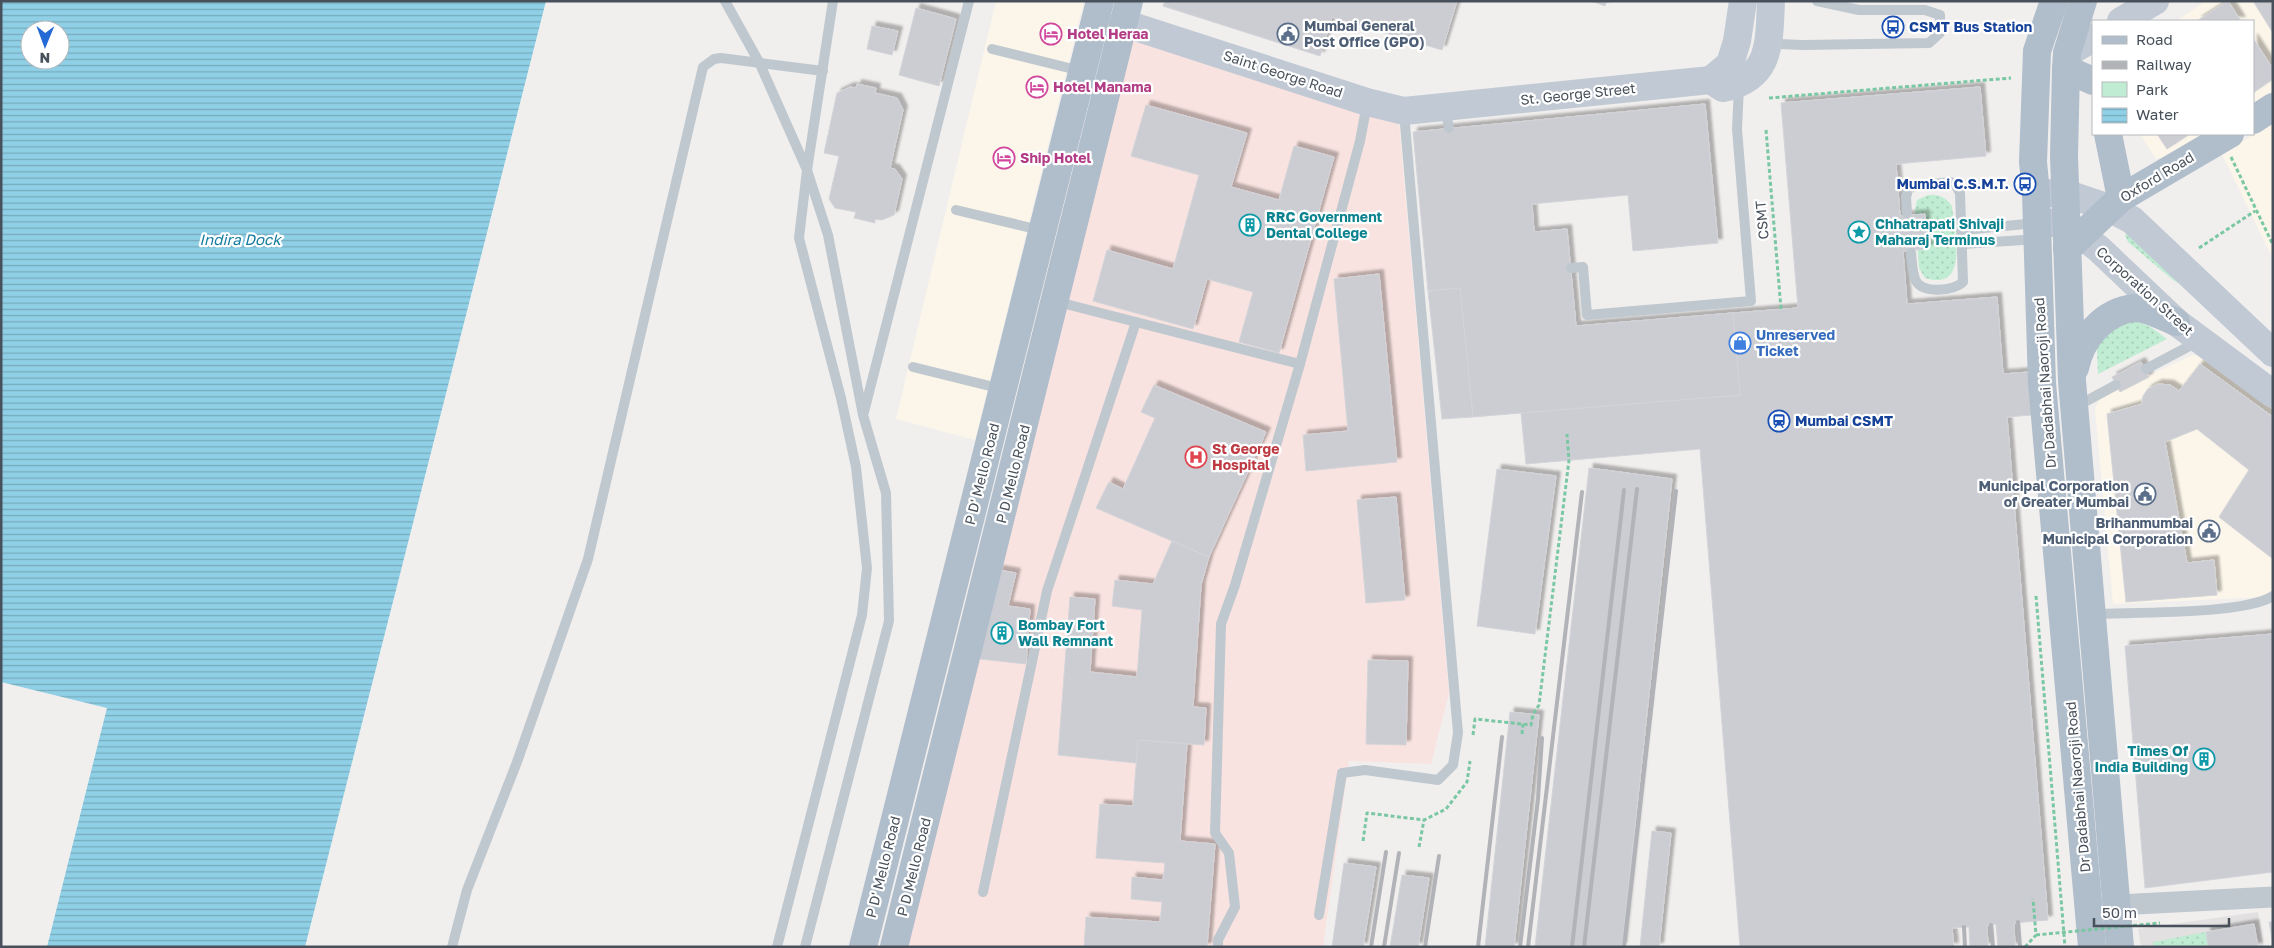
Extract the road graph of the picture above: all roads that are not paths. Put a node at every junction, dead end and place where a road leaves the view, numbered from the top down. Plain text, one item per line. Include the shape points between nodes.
1 (725, 1) edge
2 (833, 1) edge
3 (969, 1) edge
4 (1100, 1) edge
5 (1744, 1) edge
6 (1771, 1) edge
7 (1817, 1) edge
8 (2054, 1) edge
9 (2083, 1) edge
10 (2155, 1) edge
11 (1126, 12) edge
12 (2123, 20) edge
13 (2092, 39) edge
14 (1769, 41) junction
15 (992, 49) dead end
16 (2067, 61) junction
17 (759, 62) junction
18 (823, 71) junction
19 (1082, 71) junction
20 (1711, 80) junction
21 (2092, 80) edge
22 (1739, 85) junction
23 (1368, 102) junction
24 (2273, 108) edge
25 (1404, 111) junction
26 (1447, 118) joint
27 (2254, 119) edge
28 (2108, 135) edge
29 (2225, 137) edge
30 (807, 170) junction
31 (2036, 193) junction
32 (2065, 193) junction
33 (2115, 203) junction
34 (956, 210) dead end
35 (1907, 214) dead end
36 (1041, 230) junction
37 (1963, 230) junction
38 (2037, 231) junction
39 (2072, 236) junction
40 (1963, 244) junction
41 (1911, 253) dead end
42 (1571, 268) dead end
43 (1039, 297) junction
44 (1136, 322) junction
45 (2176, 322) junction
46 (2200, 340) junction
47 (2273, 353) edge
48 (1300, 364) junction
49 (913, 367) dead end
50 (2146, 369) dead end
51 (2116, 386) dead end
52 (1003, 389) junction
53 (2073, 394) junction
54 (2273, 394) edge
55 (864, 414) junction
56 (2273, 596) edge
57 (2092, 614) junction
58 (983, 892) dead end
59 (2273, 897) edge
60 (2117, 904) junction
61 (1319, 915) dead end
62 (452, 947) edge
63 (777, 947) edge
64 (805, 947) edge
65 (863, 947) edge
66 (894, 947) edge
67 (1218, 947) edge
68 (2092, 947) edge
69 (2120, 947) edge

1 - 17 lane
2 - 18 lane
3 - 55 lane
4 - 19 main road, P D' Mello Road
5 - 20 main road via 1730,64
6 - 14 main road
7 - 14 lane via 1859,10 1925,10 1940,16 1940,32 1929,43 1779,44
8 - 31 main road, Dr Dadabhai Naoroji Road via 2037,51 2033,162
9 - 16 main road, Dr Dadabhai Naoroji Road
10 - 12 main road
11 - 23 main road, Saint George Road
11 - 43 main road, P D Mello Road
13 - 16 main road
14 - 22 main road via 1766,57 1751,77
15 - 19 lane
16 - 21 main road
16 - 32 main road, Dr Dadabhai Naoroji Road
17 - 18 lane
17 - 30 lane
17 - 62 lane via 714,59 703,67 588,559 467,890
18 - 30 lane
19 - 36 main road, P D' Mello Road
20 - 22 main road via 1723,88
20 - 26 main road, St. George Street
22 - 42 lane via 1737,129 1751,301 1587,315 1583,267
23 - 25 main road, Saint George Road
23 - 48 lane
24 - 27 main road
25 - 26 main road, Saint George Road
25 - 61 lane via 1458,733 1453,765 1438,780 1365,770 1342,773
28 - 33 main road
29 - 33 main road, Oxford Road
30 - 55 lane via 833,256
30 - 63 lane via 799,238 856,467 866,568 862,615
31 - 32 main road
31 - 38 main road, Dr Dadabhai Naoroji Road
32 - 33 main road
32 - 39 main road, Dr Dadabhai Naoroji Road
33 - 39 main road, Oxford Road
33 - 47 main road
34 - 36 lane
35 - 37 lane via 1909,187 1950,182 1960,193
36 - 43 main road, P D' Mello Road
37 - 38 lane
37 - 40 lane
38 - 39 main road
38 - 40 lane
38 - 68 main road, Dr Dadabhai Naoroji Road via 2042,383
39 - 45 main road, Corporation Street
39 - 53 main road, Dr Dadabhai Naoroji Road
40 - 41 lane via 1963,282 1950,288 1928,289 1917,283
43 - 44 lane
43 - 52 main road, P D' Mello Road
43 - 66 main road, P D Mello Road
44 - 48 lane
44 - 58 lane via 1046,591
45 - 46 main road, Corporation Street
45 - 53 main road via 2136,308 2112,315 2096,327 2083,345
46 - 50 lane
46 - 54 main road, Corporation Street
48 - 67 lane via 1221,624 1215,833 1230,853 1234,907 1218,940
49 - 52 lane
51 - 53 lane
52 - 65 main road, P D' Mello Road
53 - 57 main road, Dr Dadabhai Naoroji Road
55 - 64 lane via 886,493 889,621
56 - 57 lane via 2256,603 2218,609
57 - 60 main road, Dr Dadabhai Naoroji Road
59 - 60 street
60 - 69 main road, Dr Dadabhai Naoroji Road

